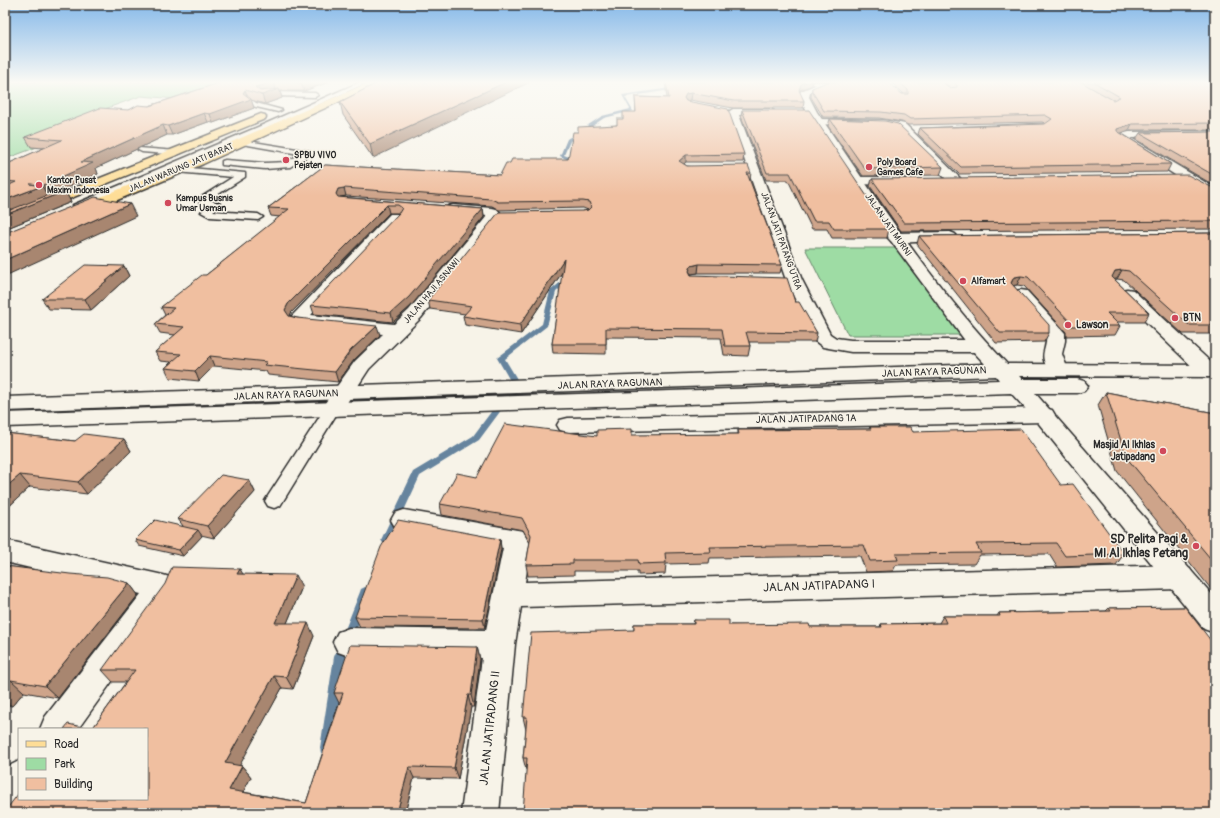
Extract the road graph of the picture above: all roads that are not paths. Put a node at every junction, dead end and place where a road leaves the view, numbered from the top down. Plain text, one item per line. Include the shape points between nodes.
1 (254, 120) edge
2 (265, 120) edge
3 (280, 120) edge
4 (291, 120) edge
5 (730, 120) edge
6 (817, 120) edge
7 (856, 120) edge
8 (920, 129) edge
9 (905, 130) junction
10 (1215, 134) edge
11 (1183, 135) junction
12 (242, 142) junction
13 (1209, 147) edge
14 (142, 150) edge
15 (177, 153) junction
16 (199, 161) junction
17 (179, 170) junction
18 (1187, 177) junction
19 (1163, 178) edge
20 (972, 180) edge
21 (858, 181) junction
22 (911, 181) edge
23 (941, 181) edge
24 (956, 181) junction
25 (1215, 194) edge
26 (438, 208) edge
27 (396, 209) edge
28 (67, 213) joint
29 (258, 217) dead end
30 (5, 221) edge
31 (5, 226) edge
32 (965, 237) edge
33 (896, 238) junction
34 (1117, 285) edge
35 (1018, 291) edge
36 (399, 330) junction
37 (979, 346) junction
38 (1058, 370) junction
39 (1213, 376) edge
40 (1010, 378) junction
41 (336, 402) junction
42 (5, 404) edge
43 (170, 407) junction
44 (1044, 415) junction
45 (5, 420) edge
46 (568, 425) dead end
47 (274, 501) dead end
48 (404, 520) edge
49 (5, 551) edge
50 (1180, 577) junction
51 (508, 595) junction
52 (1215, 620) edge
53 (349, 642) dead end
54 (499, 644) junction
55 (58, 728) edge
56 (18, 780) edge
57 (5, 797) edge
58 (480, 813) edge

1 - 15 main road, JALAN WARUNG JATI BARAT
2 - 31 lane
3 - 28 lane
4 - 12 main road, JALAN WARUNG JATI BARAT
5 - 37 street, JALAN JATI PATANG UTRA via 786,280 822,337 830,343 851,346
6 - 21 street, JALAN JATI MURNI
7 - 9 street, JALAN JATI PATANG UTRA via 893,123
8 - 9 street
9 - 24 street
10 - 11 street
11 - 13 street
11 - 18 street via 1121,137
12 - 16 main road, JALAN WARUNG JATI BARAT
12 - 16 lane via 306,153 290,164 265,166
14 - 15 lane
15 - 30 main road, JALAN WARUNG JATI BARAT
16 - 17 main road, JALAN WARUNG JATI BARAT
17 - 28 main road, JALAN WARUNG JATI BARAT
17 - 29 lane via 242,175 203,200 216,205 206,212
18 - 19 street
18 - 25 street
20 - 24 street
21 - 22 street
21 - 33 street, JALAN JATI MURNI
23 - 24 street
26 - 36 street, JALAN HAJI ASNAWI via 499,214
27 - 36 street via 299,318
32 - 33 street
33 - 37 street, JALAN JATI MURNI
34 - 39 street
35 - 38 street via 1055,333 1052,357
36 - 41 street, JALAN HAJI ASNAWI via 362,366
37 - 40 street, JALAN JATI MURNI
38 - 39 street, JALAN RAYA RAGUNAN
38 - 40 street, JALAN RAYA RAGUNAN
39 - 40 street, JALAN RAYA RAGUNAN
40 - 41 street, JALAN RAYA RAGUNAN
40 - 44 street, JALAN JATI MURNI
41 - 43 street, JALAN RAYA RAGUNAN
41 - 47 lane
42 - 43 street, JALAN RAYA RAGUNAN
43 - 45 street, JALAN RAYA RAGUNAN
44 - 46 street, JALAN JATIPADANG 1A
44 - 50 street, JALAN JATI MURNI
48 - 51 street via 513,539 517,546
49 - 55 street via 163,587
50 - 51 street, JALAN JATIPADANG I
50 - 52 street, JALAN JATI MURNI
51 - 54 street
53 - 54 street
54 - 58 street, JALAN JATIPADANG II
56 - 57 street

